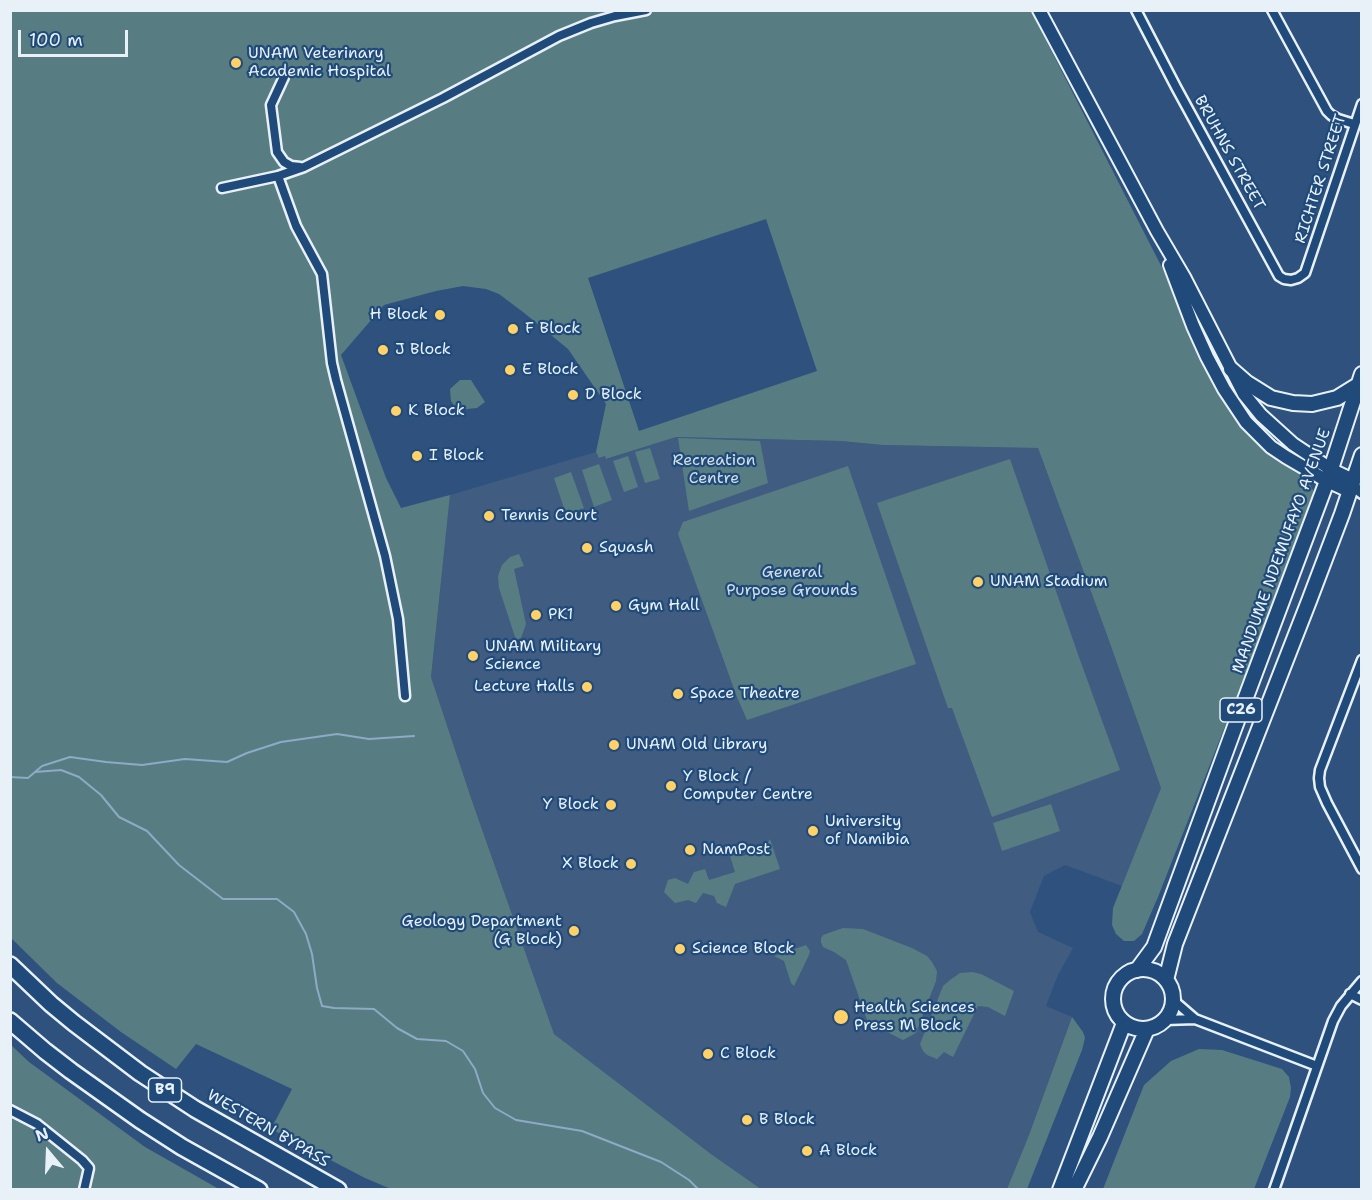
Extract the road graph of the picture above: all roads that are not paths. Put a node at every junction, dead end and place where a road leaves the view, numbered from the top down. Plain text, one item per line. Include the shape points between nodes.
1 (646, 10) edge
2 (1039, 10) edge
3 (1136, 10) edge
4 (1272, 10) edge
5 (284, 77) dead end
6 (1362, 104) edge
7 (1354, 124) junction
8 (304, 167) junction
9 (278, 176) junction
10 (222, 188) dead end
11 (1157, 231) junction
12 (1308, 265) joint
13 (1231, 369) junction
14 (1360, 380) edge
15 (1362, 454) edge
16 (1330, 476) junction
17 (1355, 489) edge
18 (1362, 660) edge
19 (405, 696) dead end
20 (1362, 869) edge
21 (10, 965) edge
22 (1137, 970) junction
23 (1167, 980) junction
24 (1362, 981) edge
25 (1350, 994) junction
26 (1173, 1000) junction
27 (1362, 1000) edge
28 (1195, 1019) junction
29 (10, 1021) edge
30 (1163, 1022) junction
31 (1135, 1027) junction
32 (1317, 1066) junction
33 (10, 1110) edge
34 (244, 1136) junction
35 (84, 1190) edge
36 (259, 1190) edge
37 (338, 1190) edge
38 (348, 1190) edge
39 (1060, 1190) edge
40 (1074, 1190) edge
41 (1274, 1190) edge

1 - 8 street via 591,23 559,36
2 - 11 main road
3 - 12 street, BRUHNS STREET via 1280,276 1298,278
4 - 7 street via 1327,111
5 - 8 street via 271,105 277,152 291,166
6 - 7 street, RICHTER STREET
7 - 12 street, RICHTER STREET
8 - 9 street
9 - 10 street
9 - 19 street via 296,226 322,274 332,363 385,555 398,619
11 - 13 main road
11 - 16 main road via 1193,326 1236,408 1271,447
13 - 14 main road via 1271,398 1293,403 1312,404 1337,398
13 - 16 main road via 1261,415
14 - 16 main road, MANDUME NDEMUFAYO AVENUE / C26
15 - 17 main road, C26
16 - 17 main road
16 - 22 main road, MANDUME NDEMUFAYO AVENUE / C26 via 1154,948
17 - 23 main road, C26 via 1175,944
18 - 20 street via 1319,778 1327,803
21 - 34 highway, WESTERN BYPASS / B9 via 51,1004 122,1060 169,1093
22 - 23 main road via 1155,971
22 - 31 main road, MANDUME NDEMUFAYO AVENUE / C26 via 1121,979 1113,1003 1118,1016
23 - 26 main road, C26
24 - 25 street
25 - 27 street
25 - 32 street via 1332,1021
26 - 28 street
26 - 30 main road
28 - 30 street
28 - 32 street
29 - 36 highway, B9 via 140,1120
30 - 31 main road
31 - 39 main road
31 - 40 main road via 1100,1137
32 - 41 street
33 - 35 street via 37,1124 82,1160 89,1168
34 - 37 highway, WESTERN BYPASS / B9
34 - 38 highway

